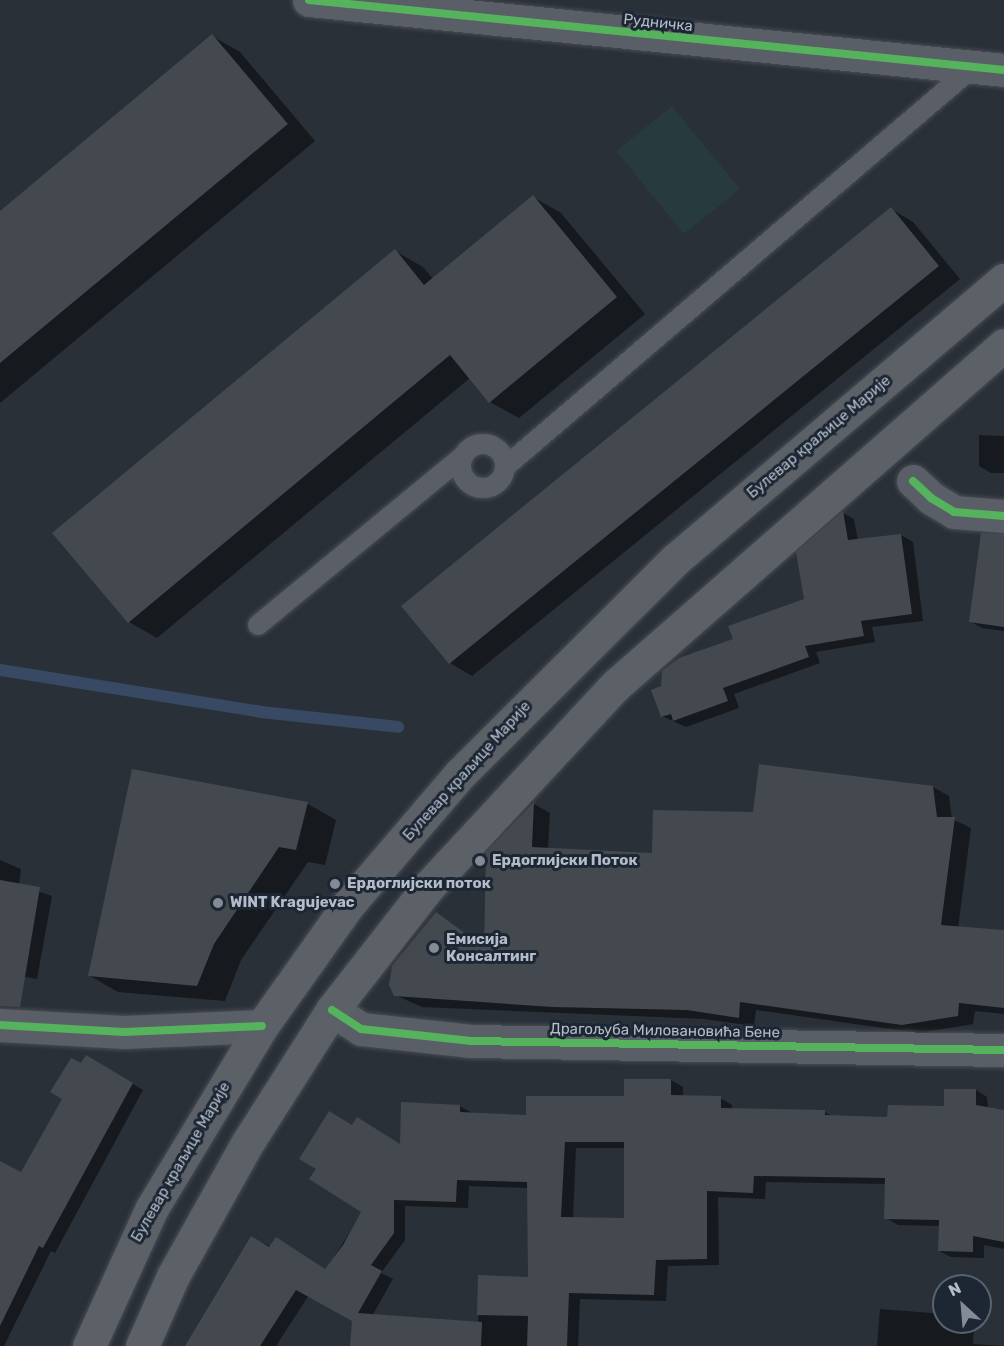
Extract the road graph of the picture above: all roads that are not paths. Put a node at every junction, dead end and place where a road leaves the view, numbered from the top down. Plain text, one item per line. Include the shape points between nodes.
1 (309, 0) edge
2 (972, 69) junction
3 (1004, 70) edge
4 (1004, 280) edge
5 (1004, 345) edge
6 (464, 455) junction
7 (505, 467) junction
8 (913, 481) dead end
9 (1004, 516) edge
10 (258, 625) dead end
11 (332, 1010) junction
12 (0, 1025) edge
13 (262, 1026) junction
14 (1004, 1050) edge
15 (89, 1346) edge
16 (142, 1346) edge

1 - 2 street, Рудничка
2 - 3 street, Рудничка
2 - 7 lane
4 - 13 main road, Булевар краљице Марије via 676,559 524,706 348,905
5 - 11 main road via 664,640 580,721 429,886
6 - 7 lane via 475,446 489,444 501,453
6 - 7 lane via 464,476 474,486 495,484
6 - 10 lane
8 - 9 street via 954,512
11 - 14 street, Драгољуба Миловановића Бене via 361,1029 471,1041
11 - 16 main road via 226,1179 173,1276
12 - 13 street via 124,1032
13 - 15 main road, Булевар краљице Марије via 153,1208

